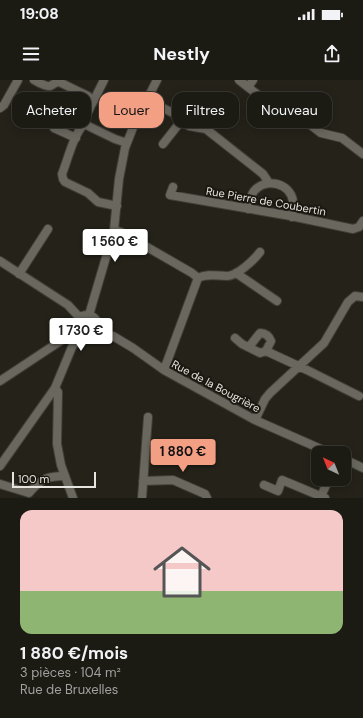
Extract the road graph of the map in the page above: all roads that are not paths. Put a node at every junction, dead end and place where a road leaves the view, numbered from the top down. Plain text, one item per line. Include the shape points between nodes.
1 (18, 80) edge
2 (34, 80) edge
3 (104, 80) edge
4 (157, 80) edge
5 (239, 80) edge
6 (253, 80) edge
7 (73, 83) edge
8 (248, 87) junction
9 (151, 92) edge
10 (92, 104) joint
11 (0, 108) edge
12 (91, 127) edge
13 (54, 128) edge
14 (81, 128) edge
15 (133, 128) edge
16 (176, 128) edge
17 (200, 128) edge
18 (76, 138) junction
19 (127, 143) junction
20 (163, 144) dead end
21 (363, 154) edge
22 (269, 183) junction
23 (173, 187) dead end
24 (117, 206) junction
25 (248, 209) junction
26 (292, 217) junction
27 (363, 222) edge
28 (48, 229) dead end
29 (114, 230) junction
30 (260, 252) dead end
31 (0, 261) edge
32 (19, 274) junction
33 (236, 274) junction
34 (198, 278) junction
35 (363, 297) edge
36 (277, 301) dead end
37 (89, 315) junction
38 (80, 318) junction
39 (96, 331) junction
40 (79, 332) junction
41 (235, 338) dead end
42 (249, 347) junction
43 (266, 351) junction
44 (299, 367) junction
45 (164, 370) junction
46 (1, 377) edge
47 (55, 388) junction
48 (359, 396) dead end
49 (148, 417) dead end
50 (255, 420) junction
51 (314, 446) edge
52 (351, 462) edge
53 (0, 466) edge
54 (363, 468) edge
55 (65, 476) junction
56 (143, 480) junction
57 (0, 484) edge
58 (264, 485) dead end
59 (327, 486) edge
60 (323, 497) edge
61 (73, 498) edge
62 (142, 498) edge
63 (207, 498) edge

1 - 11 street
2 - 7 street via 50,86 55,82
3 - 10 street
4 - 9 street
5 - 8 street
6 - 8 street
7 - 10 street via 91,99
8 - 21 street via 276,109 295,113 321,133 342,138
12 - 19 street
13 - 18 street
14 - 18 street
15 - 19 street
16 - 20 street
17 - 22 street via 206,129 263,174
18 - 24 street via 62,174 63,179 88,193 98,202
19 - 24 street via 119,179
22 - 25 street via 258,187 253,193
22 - 26 street via 279,184 291,194
23 - 25 street, Rue Pierre de Coubertin via 170,195
24 - 29 street
25 - 26 street, Rue Pierre de Coubertin
26 - 27 street, Rue Pierre de Coubertin via 353,229
28 - 32 street
29 - 34 street
29 - 37 street
30 - 33 street
31 - 32 street
32 - 38 street via 68,304
33 - 34 street via 204,275
33 - 36 street
34 - 45 street
35 - 44 street via 355,296 348,302 324,343
37 - 38 street
37 - 39 street via 96,321
38 - 40 street via 76,322
39 - 40 street via 89,336
39 - 45 street, Rue de la Bougrière via 113,336
40 - 46 street
40 - 47 street
41 - 42 street
42 - 43 street via 260,353
42 - 43 street via 260,333 264,333 271,341
43 - 44 street
44 - 48 street
44 - 50 street via 265,399
45 - 50 street, Rue de la Bougrière
47 - 53 street
47 - 55 street via 58,392 57,444
49 - 56 street
50 - 51 street, Rue de la Bougrière
52 - 54 street
55 - 57 street via 51,476 38,482 29,493
55 - 61 street
56 - 62 street
56 - 63 street via 173,480 205,494
58 - 60 street via 278,491 282,480
59 - 60 street

